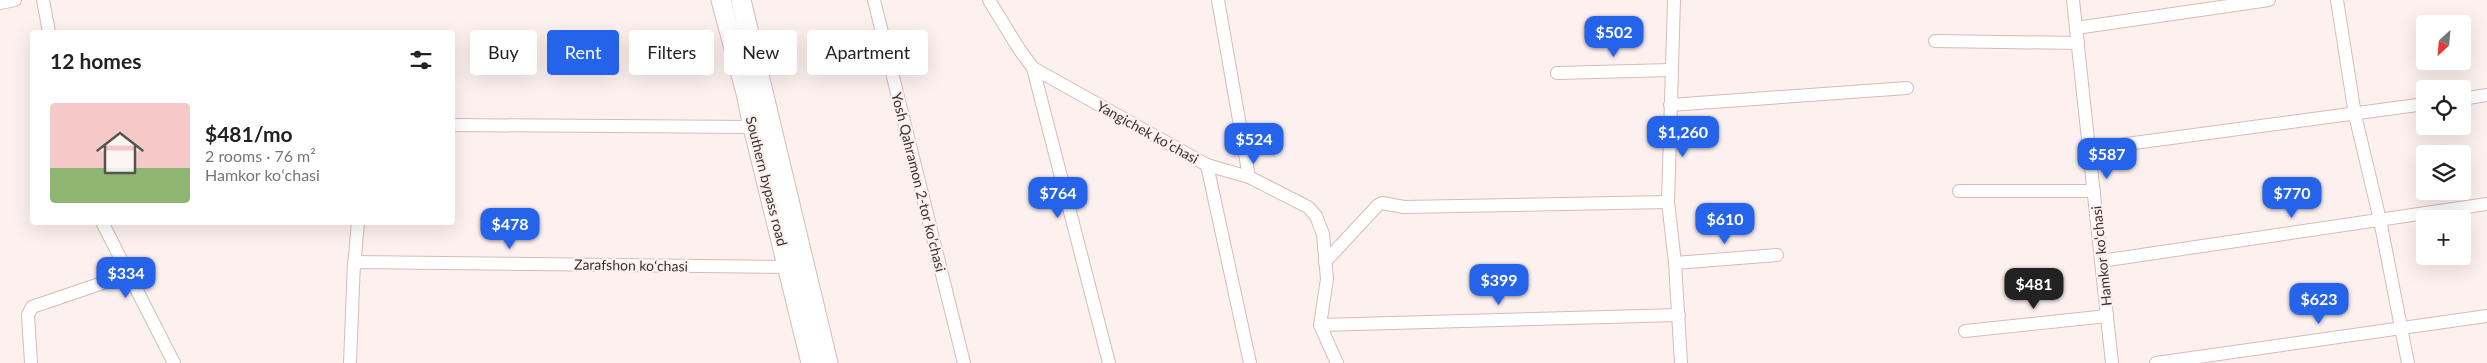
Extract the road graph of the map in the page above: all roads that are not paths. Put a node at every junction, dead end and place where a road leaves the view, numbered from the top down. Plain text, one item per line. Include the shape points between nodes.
1 (15, 0) edge
2 (43, 0) edge
3 (721, 0) edge
4 (741, 0) edge
5 (874, 0) edge
6 (989, 0) edge
7 (1218, 0) edge
8 (1674, 0) edge
9 (2073, 0) edge
10 (2269, 0) edge
11 (2337, 0) edge
12 (0, 3) edge
13 (2076, 28) junction
14 (49, 30) edge
15 (1935, 41) dead end
16 (2078, 43) junction
17 (1033, 68) junction
18 (1671, 70) junction
19 (1558, 73) dead end
20 (1907, 88) dead end
21 (2487, 95) edge
22 (2471, 98) edge
23 (1670, 105) junction
24 (2416, 105) edge
25 (2355, 115) junction
26 (455, 125) edge
27 (753, 127) junction
28 (2089, 148) junction
29 (1207, 165) junction
30 (1249, 177) junction
31 (1960, 191) dead end
32 (2094, 191) junction
33 (1668, 202) junction
34 (2487, 204) edge
35 (2380, 220) junction
36 (104, 225) edge
37 (358, 225) edge
38 (1777, 255) dead end
39 (2101, 261) junction
40 (354, 262) junction
41 (1325, 262) junction
42 (1675, 263) junction
43 (787, 267) junction
44 (129, 274) junction
45 (1679, 315) junction
46 (2107, 316) junction
47 (2487, 316) edge
48 (1320, 324) junction
49 (2401, 326) junction
50 (1965, 331) dead end
51 (31, 363) edge
52 (174, 363) edge
53 (350, 363) edge
54 (811, 363) edge
55 (828, 363) edge
56 (964, 363) edge
57 (1109, 363) edge
58 (1250, 363) edge
59 (1336, 363) edge
60 (1681, 363) edge
61 (2112, 363) edge
62 (2156, 363) edge
63 (2408, 363) edge

1 - 12 street
2 - 14 street
3 - 27 highway, Southern bypass road
4 - 55 highway, Southern bypass road
5 - 56 street, Yosh Qahramon 2-tor koʼchasi
6 - 17 street
7 - 30 street
8 - 18 street
9 - 13 street, Hamkor koʻchasi
10 - 13 street
11 - 25 street
13 - 16 street, Hamkor koʻchasi
15 - 16 street
16 - 28 street, Hamkor koʻchasi
17 - 29 street, Yangichek koʻchasi
17 - 57 street
18 - 19 street
18 - 23 street
20 - 23 street
21 - 22 street
23 - 33 street
24 - 25 street
25 - 28 street
25 - 35 street
26 - 27 street
27 - 43 highway, Southern bypass road
28 - 32 street, Hamkor koʻchasi
29 - 30 street, Yangichek koʻchasi
29 - 58 street
30 - 41 street, Yangichek koʻchasi via 1308,207 1316,216 1323,234
31 - 32 street
32 - 39 street, Hamkor koʻchasi
33 - 41 street via 1404,207 1382,203
33 - 42 street
34 - 35 street
35 - 39 street
35 - 49 street
36 - 44 street
37 - 40 street
38 - 42 street
39 - 46 street, Hamkor koʻchasi
40 - 43 street, Zarafshon koʻchasi
40 - 53 street
41 - 48 street, Yangichek koʻchasi
42 - 45 street
43 - 54 highway, Southern bypass road
44 - 51 street via 32,307 28,315
44 - 52 street
45 - 48 street
45 - 60 street
46 - 50 street
46 - 61 street, Hamkor koʻchasi
47 - 49 street
48 - 59 street, Yangichek koʻchasi
49 - 62 street
49 - 63 street

